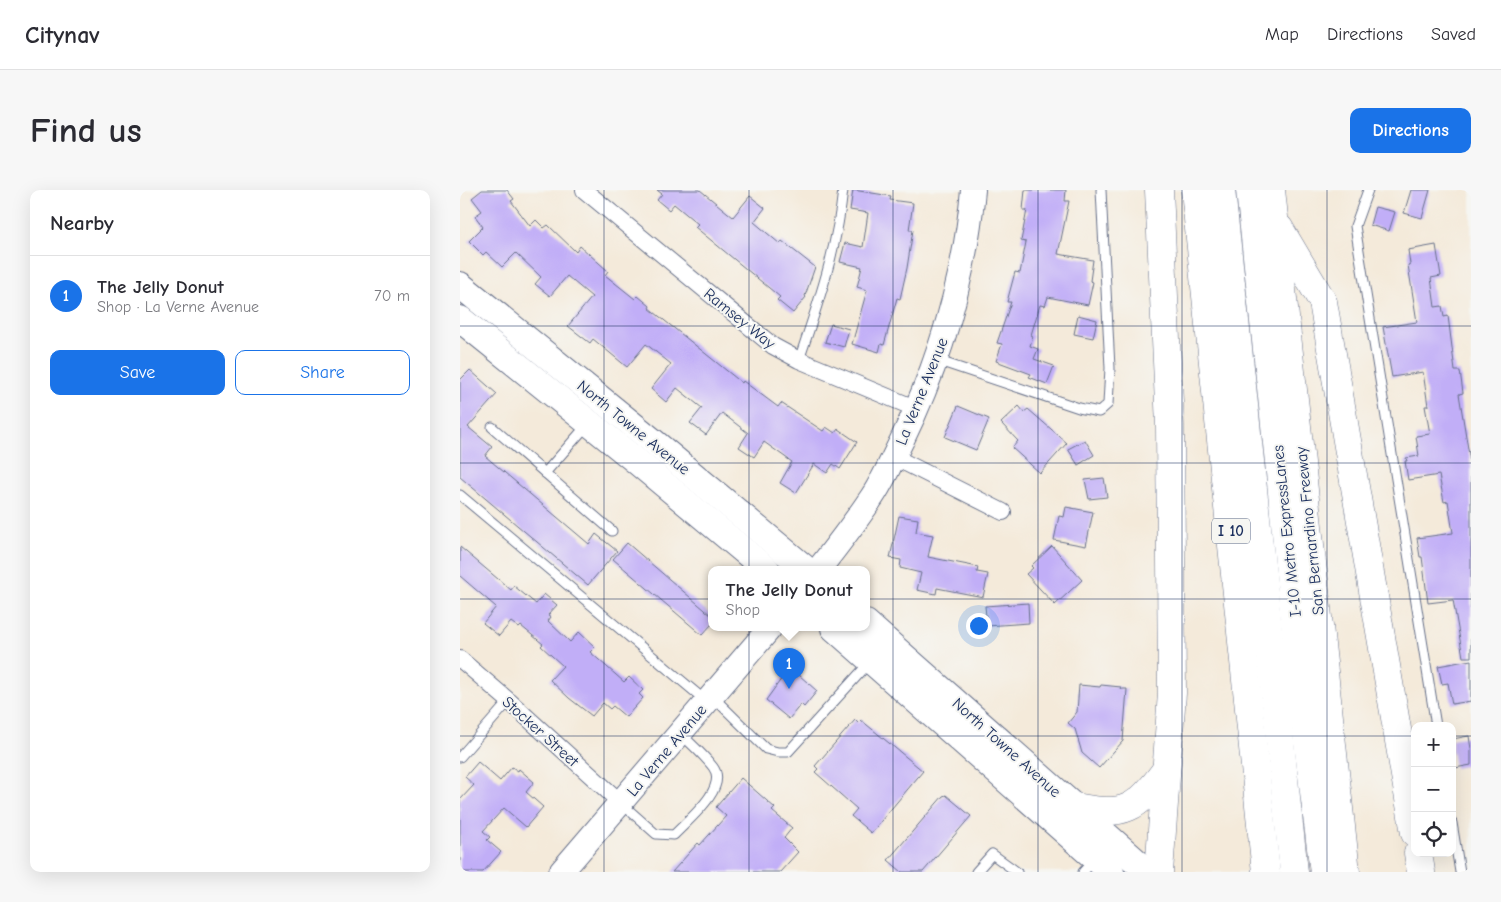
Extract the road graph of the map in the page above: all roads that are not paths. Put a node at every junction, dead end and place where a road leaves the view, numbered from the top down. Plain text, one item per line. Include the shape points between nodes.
1 (584, 190) edge
2 (843, 190) edge
3 (973, 190) edge
4 (1101, 190) edge
5 (1159, 190) edge
6 (1195, 190) edge
7 (1221, 190) edge
8 (1250, 190) edge
9 (1271, 190) edge
10 (1368, 190) edge
11 (1275, 220) junction
12 (460, 285) edge
13 (460, 319) edge
14 (799, 360) junction
15 (936, 360) junction
16 (917, 409) junction
17 (589, 423) junction
18 (492, 427) dead end
19 (894, 457) junction
20 (545, 472) junction
21 (460, 495) edge
22 (1003, 512) dead end
23 (612, 531) dead end
24 (762, 566) edge
25 (802, 566) edge
26 (821, 566) edge
27 (870, 627) edge
28 (767, 631) edge
29 (837, 631) edge
30 (460, 659) edge
31 (871, 661) junction
32 (709, 699) junction
33 (508, 701) junction
34 (1435, 722) edge
35 (680, 733) junction
36 (460, 758) edge
37 (1166, 770) junction
38 (621, 803) junction
39 (1075, 808) junction
40 (1411, 812) edge
41 (1456, 848) edge
42 (1419, 857) edge
43 (1096, 868) edge
44 (561, 872) edge
45 (976, 872) edge
46 (1016, 872) edge
47 (1148, 872) edge
48 (1159, 872) edge
49 (1266, 872) edge
50 (1294, 872) edge
51 (1324, 872) edge
52 (1346, 872) edge
53 (1421, 872) edge
54 (1460, 872) edge

1 - 14 street, Ramsey Way via 772,346
2 - 14 lane via 836,242
3 - 15 main road, La Verne Avenue via 961,272
4 - 15 lane via 1110,368 1108,404 1099,412 1079,408
5 - 37 highway via 1170,434 1172,692
6 - 49 highway, I 10
7 - 50 highway, I-10 Metro ExpressLanes
8 - 51 highway, I-10 Metro ExpressLanes via 1302,695
9 - 11 highway, San Bernardino Freeway
10 - 34 lane via 1354,226
11 - 40 highway via 1323,302
11 - 52 highway, San Bernardino Freeway
12 - 25 main road, North Towne Avenue
13 - 17 main road, North Towne Avenue
14 - 16 street, Ramsey Way
15 - 16 main road, La Verne Avenue
16 - 19 main road, La Verne Avenue
17 - 20 lane
17 - 24 main road, North Towne Avenue
18 - 20 lane
19 - 22 street
19 - 26 main road, La Verne Avenue via 871,500
20 - 23 lane
21 - 32 lane
27 - 39 main road, North Towne Avenue
28 - 32 main road, La Verne Avenue
29 - 31 main road, North Towne Avenue
30 - 33 street, Stocker Street
31 - 32 lane via 788,752 766,749
31 - 43 main road, North Towne Avenue
32 - 35 main road, La Verne Avenue
33 - 36 lane
33 - 38 street, Stocker Street
35 - 38 main road, La Verne Avenue
35 - 38 lane via 714,768 718,780 712,794 674,835 656,834
37 - 39 highway via 1150,792 1128,809 1098,812
37 - 48 highway
38 - 44 main road, La Verne Avenue
39 - 47 main road, North Towne Avenue
41 - 54 lane
42 - 53 highway
45 - 46 lane via 992,854

